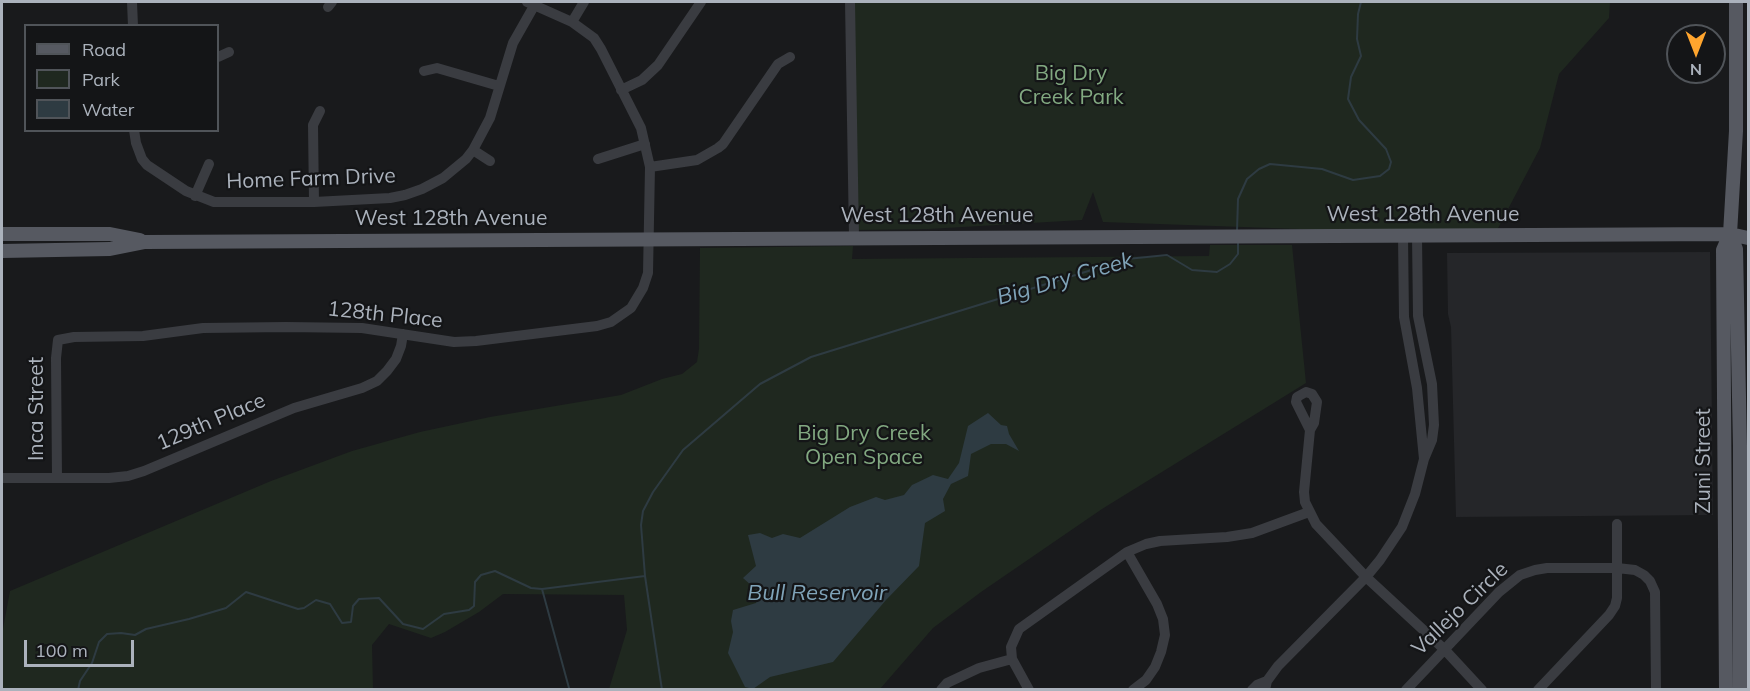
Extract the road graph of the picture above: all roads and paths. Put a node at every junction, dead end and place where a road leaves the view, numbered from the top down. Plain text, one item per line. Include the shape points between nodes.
1 (132, 2) edge
2 (584, 2) edge
3 (701, 2) edge
4 (850, 2) edge
5 (1736, 2) edge
6 (531, 4) edge
7 (572, 22) junction
8 (133, 24) edge
9 (229, 52) dead end
10 (219, 57) edge
11 (790, 57) dead end
12 (424, 71) dead end
13 (499, 86) junction
14 (621, 90) junction
15 (320, 111) dead end
16 (134, 132) edge
17 (645, 144) junction
18 (473, 150) junction
19 (598, 159) dead end
20 (490, 161) dead end
21 (209, 164) dead end
22 (650, 167) junction
23 (195, 196) junction
24 (314, 202) junction
25 (2, 225) edge
26 (1749, 226) edge
27 (2, 234) edge
28 (19, 234) junction
29 (1730, 234) junction
30 (1410, 236) junction
31 (854, 237) junction
32 (1749, 238) edge
33 (650, 239) junction
34 (145, 242) junction
35 (56, 249) junction
36 (2, 250) edge
37 (2, 261) edge
38 (1419, 322) junction
39 (1404, 323) junction
40 (403, 334) junction
41 (58, 340) joint
42 (1310, 430) dead end
43 (1424, 459) junction
44 (2, 478) edge
45 (57, 478) junction
46 (1309, 512) junction
47 (1617, 524) dead end
48 (1127, 552) junction
49 (1617, 568) junction
50 (1366, 578) junction
51 (1738, 637) edge
52 (1445, 650) junction
53 (1738, 654) edge
54 (1012, 659) junction
55 (1266, 685) edge
56 (941, 690) edge
57 (1029, 690) edge
58 (1133, 690) edge
59 (1252, 690) edge
60 (1406, 690) edge
61 (1482, 690) edge
62 (1538, 690) edge
63 (1656, 690) edge
64 (1726, 690) edge
65 (1740, 690) edge

1 - 8 street
2 - 7 street
3 - 14 street via 658,65 642,80
4 - 31 street
5 - 29 main road, Zuni Street via 1736,131
6 - 7 street, 128th Place
6 - 13 street, Home Farm Drive
7 - 14 street, 128th Place via 594,38
9 - 10 street
11 - 22 street via 778,64 718,148 697,160
12 - 13 street via 437,68
13 - 18 street, Home Farm Drive via 488,124
14 - 17 street, 128th Place
15 - 24 street via 313,124
16 - 23 street, Home Farm Drive via 135,143 147,165
17 - 19 street
17 - 22 street, 128th Place
18 - 20 street
18 - 24 street, Home Farm Drive via 443,178 405,195
21 - 23 street, Home Farm Drive
22 - 33 street, 128th Place
23 - 24 street, Home Farm Drive via 214,202
25 - 28 main road
26 - 29 main road
27 - 28 main road, West 128th Avenue
28 - 34 main road, West 128th Avenue via 110,234
29 - 30 main road, West 128th Avenue
29 - 32 main road
29 - 51 main road, Zuni Street via 1736,249 1740,446
30 - 31 main road, West 128th Avenue
30 - 38 street
30 - 39 street
31 - 33 main road, West 128th Avenue
33 - 34 main road, West 128th Avenue
33 - 40 street, 128th Place via 643,288 631,308 611,322 454,342
34 - 35 main road, West 128th Avenue via 110,249
35 - 36 main road, West 128th Avenue
35 - 37 main road
38 - 39 street
38 - 43 street via 1434,404 1432,440
39 - 43 street via 1416,378
40 - 41 street, 128th Place via 362,328 203,328 143,336
40 - 45 street, 129th Place via 396,359 387,371 362,388 294,408 128,476
41 - 45 street, Inca Street
42 - 46 street via 1304,492
43 - 50 street via 1407,515
44 - 45 street, 129th Place
46 - 48 street via 1252,533 1146,544
46 - 50 street
47 - 49 street
48 - 54 street via 1019,629 1011,647
48 - 58 street via 1157,604 1165,635 1155,667
49 - 52 street, Vallejo Circle via 1547,568 1525,573 1507,585
49 - 62 street via 1613,610
49 - 63 street, Vallejo Circle via 1644,575 1655,592
50 - 52 street
50 - 55 street via 1309,633
51 - 53 main road, Zuni Street
52 - 60 street, Vallejo Circle
52 - 61 street
53 - 64 main road, Zuni Street
53 - 65 main road, Zuni Street
54 - 56 street via 979,668 946,683
54 - 57 street
55 - 59 street

